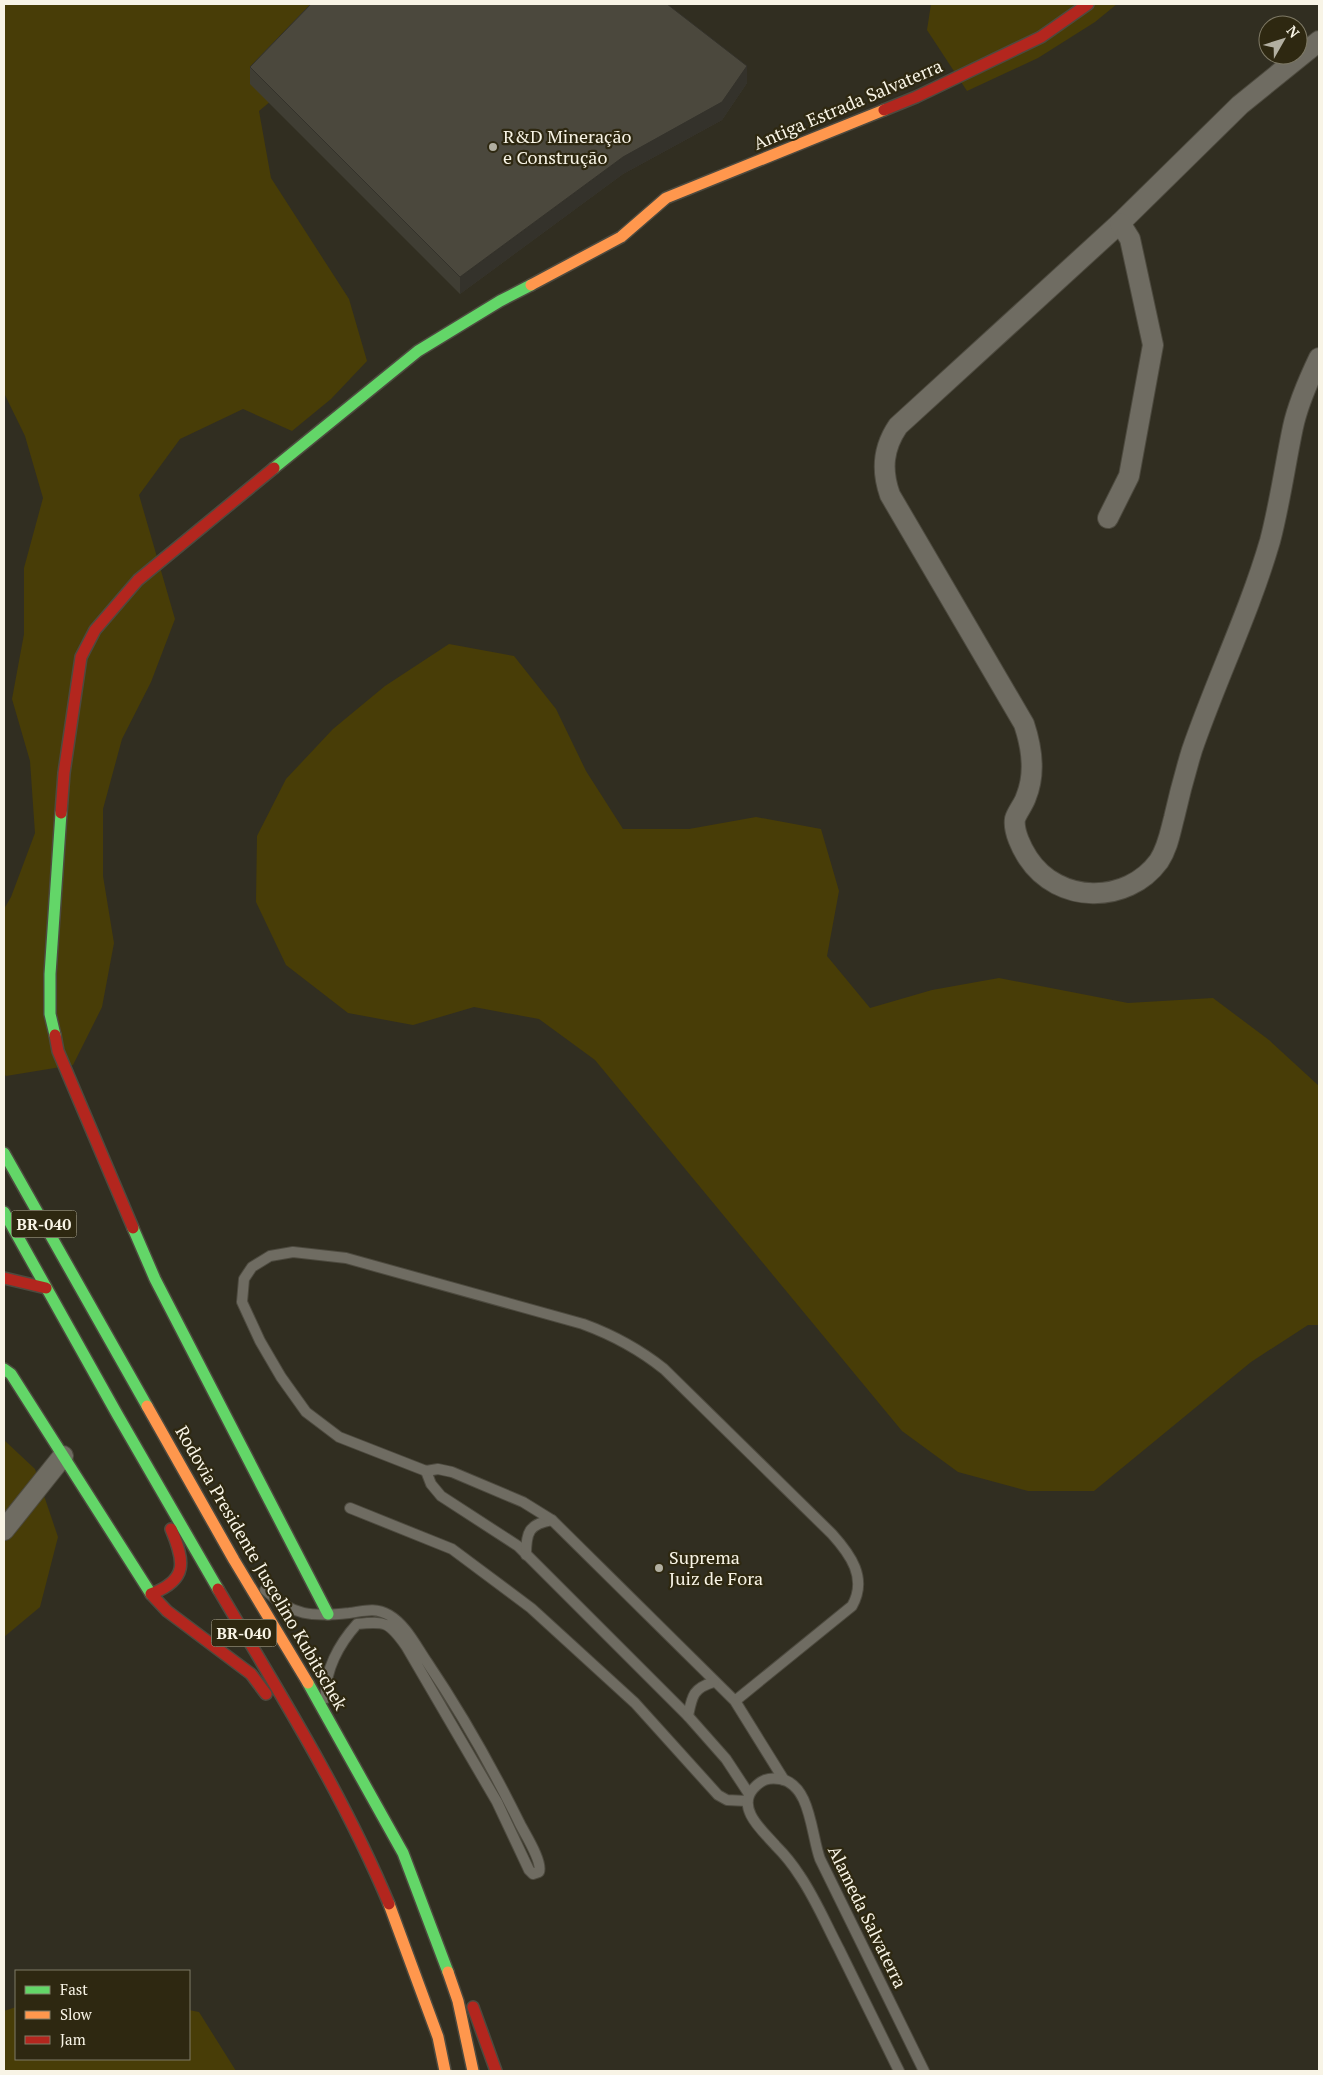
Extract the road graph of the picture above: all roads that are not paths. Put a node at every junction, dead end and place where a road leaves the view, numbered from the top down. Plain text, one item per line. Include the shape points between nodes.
1 (1088, 4) edge
2 (1319, 41) edge
3 (1120, 223) junction
4 (1319, 358) edge
5 (1108, 518) dead end
6 (4, 1153) edge
7 (4, 1212) edge
8 (4, 1278) edge
9 (46, 1288) junction
10 (4, 1368) edge
11 (117, 1414) junction
12 (63, 1456) junction
13 (426, 1471) junction
14 (350, 1508) dead end
15 (552, 1520) junction
16 (4, 1530) edge
17 (526, 1555) junction
18 (234, 1560) junction
19 (152, 1594) junction
20 (349, 1613) junction
21 (328, 1614) junction
22 (357, 1624) junction
23 (714, 1682) junction
24 (735, 1701) junction
25 (327, 1714) junction
26 (688, 1716) junction
27 (784, 1780) junction
28 (336, 1791) junction
29 (748, 1798) junction
30 (426, 1910) junction
31 (446, 2071) edge
32 (473, 2071) edge
33 (496, 2071) edge
34 (900, 2071) edge
35 (924, 2071) edge

1 - 21 main road, Antiga Estrada Salvaterra via 1041,37 916,97 666,198 622,237 500,301 418,352 138,580 95,630 81,657 64,773 54,919 50,1014 58,1051 155,1279
2 - 3 street via 1240,105
3 - 4 street via 898,426 884,458 890,495 1024,724 1032,752 1032,766 1028,794 1015,819 1017,833 1033,864 1060,886 1088,894 1122,889 1151,870 1166,848 1192,750 1258,581 1280,502 1293,426
3 - 5 street via 1130,240 1153,345 1129,476
6 - 18 main road, Rodovia Presidente Juscelino Kubitschek / BR-040
7 - 9 main road, BR-040
8 - 9 main road
9 - 11 main road, BR-040
10 - 12 main road
11 - 19 main road via 181,1555 183,1568 177,1580 165,1590
11 - 28 main road, BR-040
12 - 16 street
12 - 19 main road
13 - 15 lane, Alameda Salvaterra via 452,1472 523,1502
13 - 17 lane via 430,1484 442,1496 518,1546
13 - 24 lane, Alameda Salvaterra via 338,1437 306,1412 260,1341 242,1302 244,1279 252,1267 270,1256 293,1252 346,1258 583,1324 612,1335 664,1369 832,1534 847,1551 857,1575 857,1597 852,1606
14 - 29 lane via 452,1549 531,1608 628,1696 718,1795 728,1800
15 - 17 lane via 538,1522 529,1531
15 - 23 lane, Alameda Salvaterra
17 - 26 lane
18 - 21 lane via 286,1608 306,1614
18 - 25 main road, Rodovia Presidente Juscelino Kubitschek / BR-040
19 - 28 main road via 167,1612 251,1674
20 - 21 lane
20 - 22 lane
20 - 22 lane via 367,1609 381,1611 395,1618 410,1637 460,1712 497,1777 540,1864 538,1874 529,1870 497,1802 396,1632 377,1622
22 - 25 lane via 345,1637 329,1672
23 - 24 lane, Alameda Salvaterra
23 - 26 lane via 696,1690
24 - 27 lane, Alameda Salvaterra
25 - 30 main road, Rodovia Presidente Juscelino Kubitschek / BR-040 via 403,1853
26 - 29 lane via 726,1759
27 - 29 lane via 766,1779
27 - 35 lane, Alameda Salvaterra via 797,1789 807,1808 820,1859
28 - 31 main road, BR-040 via 399,1927 438,2037
29 - 34 lane via 752,1818 810,1891
30 - 32 main road, Rodovia Presidente Juscelino Kubitschek / BR-040 via 458,2001
30 - 33 main road via 466,1991

